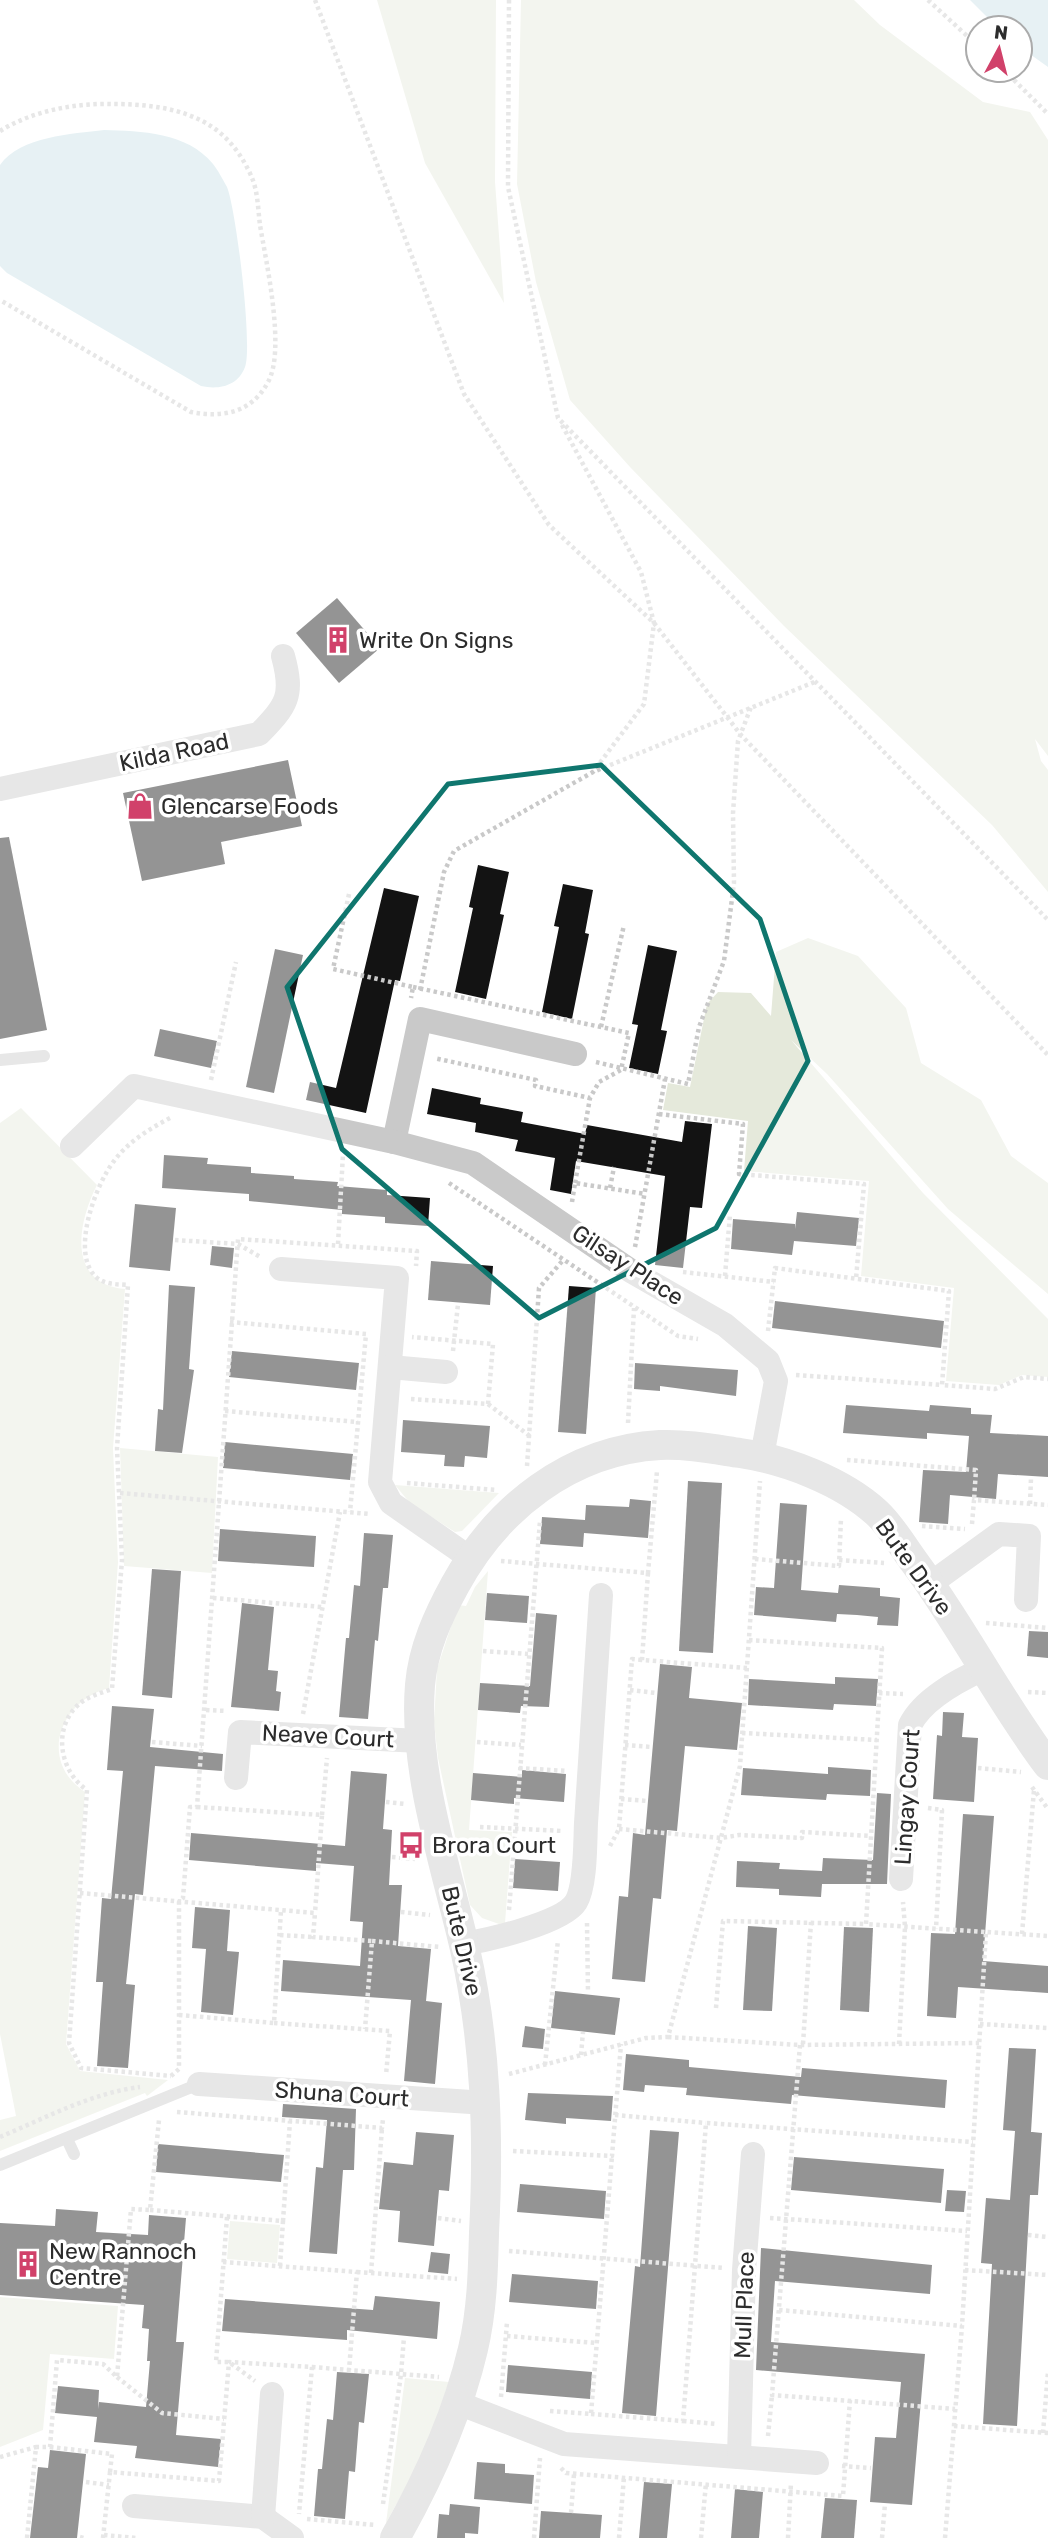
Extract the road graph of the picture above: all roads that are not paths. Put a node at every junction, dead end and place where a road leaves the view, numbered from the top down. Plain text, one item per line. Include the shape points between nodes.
1 (283, 656) dead end
2 (0, 789) edge
3 (575, 1054) road end
4 (44, 1056) dead end
5 (0, 1060) edge
6 (394, 1142) junction
7 (72, 1146) dead end
8 (281, 1269) road end
9 (390, 1367) junction
10 (446, 1372) road end
11 (762, 1456) junction
12 (481, 1559) junction
13 (930, 1584) junction
14 (601, 1595) dead end
15 (1026, 1600) dead end
16 (983, 1669) junction
17 (420, 1741) junction
18 (1035, 1775) edge
19 (236, 1778) dead end
20 (901, 1879) road end
21 (452, 1940) junction
22 (499, 2081) junction
23 (199, 2084) joint
24 (67, 2139) junction
25 (74, 2154) dead end
26 (753, 2154) dead end
27 (0, 2165) edge
28 (452, 2390) junction
29 (272, 2394) road end
30 (739, 2456) junction
31 (805, 2462) road end
32 (134, 2506) dead end
33 (263, 2517) junction
34 (298, 2528) edge
35 (384, 2535) edge

1 - 2 street, Kilda Road via 290,681 285,708 259,734
3 - 6 street via 415,1010
4 - 5 lane
6 - 7 street, Gilsay Place via 349,1146 134,1086
6 - 11 street, Gilsay Place via 473,1163 631,1271 725,1325 768,1361 776,1381
8 - 9 street via 397,1278
9 - 10 street
9 - 12 street via 380,1482 391,1503
11 - 12 street, Bute Drive via 658,1445 601,1457 566,1471 524,1497 499,1520
11 - 13 street, Bute Drive via 843,1490 878,1514
12 - 17 street, Bute Drive via 441,1611 427,1647 420,1682
13 - 15 street via 999,1534 1030,1536
13 - 16 street, Bute Drive
14 - 21 street via 585,1840 576,1903 537,1924
16 - 18 street, Bute Drive
16 - 20 street, Lingay Court via 926,1703 910,1725
17 - 19 street, Neave Court via 240,1732
17 - 21 street, Bute Drive
21 - 22 street, Bute Drive
22 - 23 street, Shuna Court
22 - 28 street, Bute Drive via 488,2168 501,2255
23 - 24 lane
24 - 25 lane
24 - 27 lane
26 - 30 street, Mull Place via 744,2270
28 - 30 street via 564,2444
28 - 35 street, Bute Drive via 438,2456
29 - 33 street
30 - 31 street
32 - 33 street
33 - 34 street

